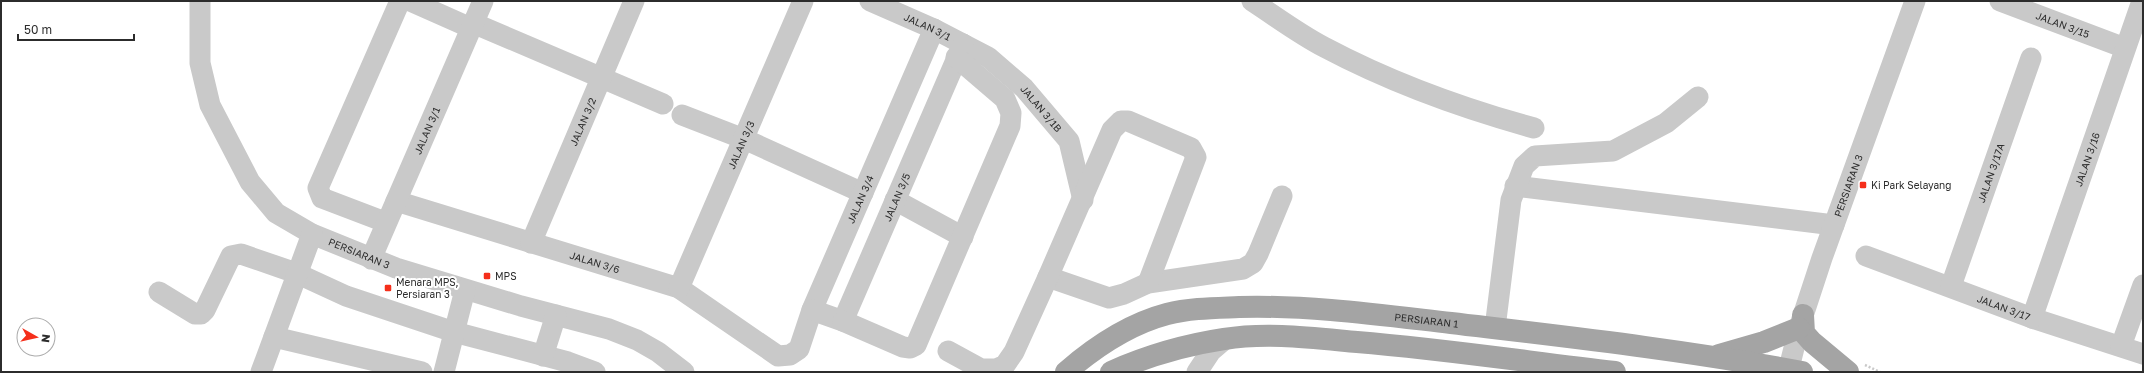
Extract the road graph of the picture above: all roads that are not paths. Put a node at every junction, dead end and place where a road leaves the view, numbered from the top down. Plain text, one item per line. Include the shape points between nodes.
1 (200, 1) edge
2 (400, 1) edge
3 (410, 1) edge
4 (483, 1) edge
5 (634, 1) edge
6 (803, 1) edge
7 (870, 1) edge
8 (1252, 1) edge
9 (1915, 1) edge
10 (2000, 1) edge
11 (2142, 1) edge
12 (472, 26) junction
13 (934, 29) junction
14 (2125, 48) junction
15 (960, 50) junction
16 (2031, 58) dead end
17 (602, 78) junction
18 (1698, 97) dead end
19 (663, 104) dead end
20 (682, 116) dead end
21 (1534, 128) dead end
22 (744, 139) junction
23 (1515, 186) junction
24 (863, 193) junction
25 (1282, 196) dead end
26 (894, 200) junction
27 (1083, 200) junction
28 (396, 201) junction
29 (385, 222) junction
30 (1834, 224) junction
31 (312, 234) junction
32 (963, 237) junction
33 (531, 243) junction
34 (1866, 256) dead end
35 (371, 259) junction
36 (296, 273) junction
37 (1048, 277) junction
38 (1148, 283) junction
39 (2143, 285) edge
40 (1951, 286) junction
41 (679, 288) junction
42 (466, 290) junction
43 (159, 292) dead end
44 (812, 310) junction
45 (556, 315) junction
46 (2032, 318) junction
47 (842, 321) junction
48 (1801, 322) junction
49 (1495, 328) junction
50 (454, 332) junction
51 (274, 337) junction
52 (1225, 339) junction
53 (2121, 346) junction
54 (948, 351) dead end
55 (2143, 354) edge
56 (543, 356) junction
57 (778, 356) joint
58 (1712, 357) junction
59 (369, 366) edge
60 (1793, 371) edge
61 (261, 372) edge
62 (422, 372) edge
63 (444, 372) edge
64 (595, 372) edge
65 (684, 372) edge
66 (1066, 372) edge
67 (1111, 372) edge
68 (1197, 372) edge
69 (1615, 372) edge
70 (1848, 372) edge

1 - 31 street, PERSIARAN 3 via 200,63 210,105 250,182 276,213
2 - 29 street via 318,188 322,198
3 - 12 street
4 - 12 street, JALAN 3/1
5 - 17 street, JALAN 3/2
6 - 22 street, JALAN 3/3
7 - 13 street, JALAN 3/1
8 - 21 street via 1323,47 1412,88 1487,115
9 - 30 street, PERSIARAN 3
10 - 14 street, JALAN 3/15
11 - 14 street, JALAN 3/16
12 - 17 street
12 - 28 street, JALAN 3/1
13 - 15 street, JALAN 3/1
13 - 24 street, JALAN 3/4
14 - 46 street, JALAN 3/16
15 - 26 street, JALAN 3/5
15 - 27 street, JALAN 3/1B via 988,57 1024,88 1069,141
15 - 32 street via 1005,99 1012,112 1010,126
16 - 40 street, JALAN 3/17A
17 - 19 street
17 - 33 street, JALAN 3/2
18 - 23 street via 1666,123 1613,152 1535,156 1524,166
20 - 22 street
22 - 24 street
22 - 41 street, JALAN 3/3
23 - 30 street
23 - 49 street via 1510,200
24 - 44 street, JALAN 3/4
25 - 38 street via 1253,263 1243,269
26 - 32 street
26 - 47 street, JALAN 3/5
27 - 37 street
27 - 38 street via 1112,130 1121,121 1128,121 1191,148 1196,157 1195,165
28 - 29 street, JALAN 3/1
28 - 33 street, JALAN 3/6
29 - 35 street, JALAN 3/1
30 - 48 street, PERSIARAN 3
31 - 35 street, PERSIARAN 3
31 - 36 street
32 - 47 street via 916,345 910,348 903,347
33 - 41 street, JALAN 3/6
34 - 40 street, JALAN 3/17
35 - 42 street, PERSIARAN 3
36 - 43 street via 235,254 231,256 201,314 195,314
36 - 50 street via 346,296
36 - 51 street
37 - 38 street via 1109,298
37 - 54 street via 1014,352 1005,365 996,370 981,369
39 - 53 street
40 - 46 street, JALAN 3/17
41 - 57 street, JALAN 3/6
42 - 45 street, PERSIARAN 3
42 - 50 street
44 - 47 street
44 - 57 street, JALAN 3/4 via 799,349 790,355
45 - 56 street
45 - 65 street, PERSIARAN 3 via 609,329 638,340
46 - 53 street, JALAN 3/17
48 - 58 main road via 1764,342
48 - 60 street, PERSIARAN 3
48 - 70 main road via 1804,332 1812,342
49 - 58 main road, PERSIARAN 1
49 - 66 main road, PERSIARAN 1 via 1311,308 1203,308 1168,314 1135,325 1089,352
50 - 56 street
50 - 63 street
51 - 59 street
51 - 61 street
52 - 67 main road via 1175,348
52 - 68 street via 1211,351
52 - 69 main road via 1266,336 1317,338
53 - 55 street, JALAN 3/17
56 - 64 street
58 - 60 main road, PERSIARAN 1
59 - 62 street

